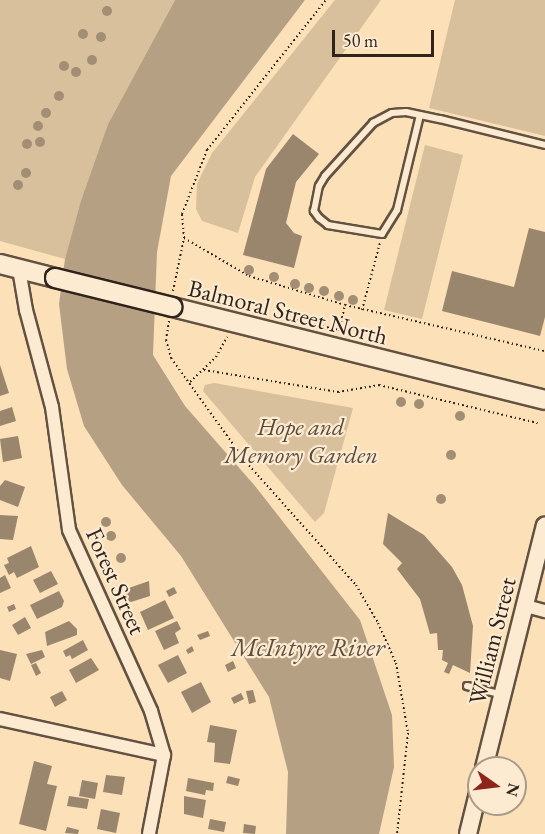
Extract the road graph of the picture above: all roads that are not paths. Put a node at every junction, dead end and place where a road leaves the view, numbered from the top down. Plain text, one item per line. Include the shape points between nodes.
1 (420, 115) junction
2 (545, 145) edge
3 (0, 264) edge
4 (20, 269) junction
5 (545, 400) edge
6 (545, 526) edge
7 (526, 606) junction
8 (545, 611) edge
9 (467, 687) dead end
10 (503, 695) junction
11 (0, 719) edge
12 (164, 755) junction
13 (487, 756) edge
14 (472, 816) edge
15 (149, 834) edge
16 (468, 834) edge

1 - 1 lane via 392,113 373,123 318,186 314,211 328,225 382,234 397,210
1 - 2 lane
3 - 4 main road, Balmoral Street North
4 - 5 main road, Balmoral Street North, bridge
4 - 12 street, Forest Street via 26,310 52,407 69,530 150,711
6 - 7 street, William Street
7 - 8 street
7 - 10 street, William Street
9 - 10 lane
10 - 13 street, William Street
11 - 12 street
12 - 15 street, Forest Street
14 - 16 street

